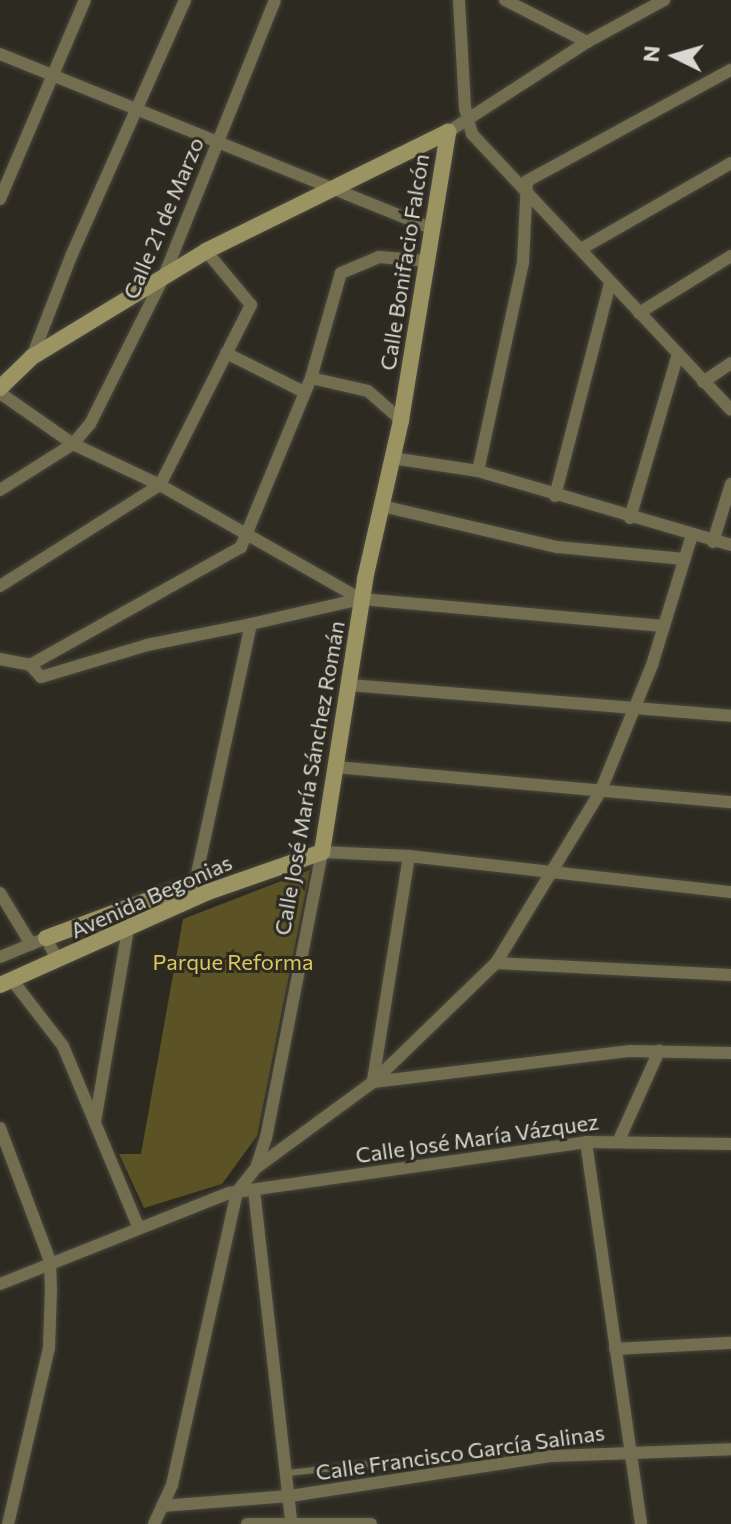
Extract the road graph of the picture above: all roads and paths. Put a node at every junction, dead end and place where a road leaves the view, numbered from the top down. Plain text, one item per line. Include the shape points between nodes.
1 (85, 0) edge
2 (185, 0) edge
3 (275, 0) edge
4 (459, 0) edge
5 (505, 0) edge
6 (664, 0) edge
7 (587, 42) junction
8 (0, 54) edge
9 (731, 70) edge
10 (52, 77) junction
11 (137, 111) junction
12 (466, 116) junction
13 (448, 132) junction
14 (217, 144) junction
15 (731, 163) edge
16 (334, 189) junction
17 (523, 193) junction
18 (0, 199) edge
19 (433, 229) junction
20 (581, 249) junction
21 (206, 251) junction
22 (731, 256) edge
23 (428, 261) junction
24 (164, 276) junction
25 (610, 284) junction
26 (639, 313) junction
27 (226, 353) junction
28 (678, 354) junction
29 (32, 357) junction
30 (731, 363) edge
31 (311, 378) junction
32 (703, 382) junction
33 (0, 391) edge
34 (304, 392) junction
35 (731, 410) edge
36 (401, 420) junction
37 (73, 444) junction
38 (392, 458) junction
39 (478, 471) junction
40 (731, 484) edge
41 (160, 485) junction
42 (0, 490) edge
43 (555, 496) junction
44 (382, 506) junction
45 (630, 518) junction
46 (248, 535) junction
47 (692, 535) junction
48 (713, 542) junction
49 (731, 545) edge
50 (684, 559) junction
51 (0, 586) edge
52 (361, 599) junction
53 (251, 624) junction
54 (663, 626) junction
55 (0, 659) edge
56 (30, 665) junction
57 (349, 685) junction
58 (635, 707) junction
59 (731, 716) edge
60 (336, 767) junction
61 (601, 790) junction
62 (731, 802) edge
63 (322, 852) junction
64 (409, 856) junction
65 (552, 874) junction
66 (201, 888) junction
67 (731, 892) edge
68 (0, 893) edge
69 (128, 929) junction
70 (38, 941) junction
71 (0, 957) edge
72 (57, 960) junction
73 (496, 963) junction
74 (731, 975) edge
75 (6, 983) edge
76 (659, 1051) junction
77 (731, 1053) edge
78 (373, 1082) junction
79 (95, 1122) junction
80 (0, 1128) edge
81 (619, 1140) junction
82 (586, 1142) junction
83 (731, 1144) edge
84 (256, 1168) junction
85 (254, 1190) junction
86 (233, 1193) junction
87 (138, 1226) junction
88 (50, 1261) junction
89 (0, 1284) edge
90 (731, 1343) edge
91 (615, 1349) junction
92 (630, 1449) junction
93 (731, 1449) edge
94 (407, 1460) dead end
95 (288, 1473) junction
96 (290, 1496) junction
97 (162, 1506) junction
98 (291, 1522) edge
99 (8, 1524) edge
100 (154, 1524) edge
101 (247, 1524) edge
102 (371, 1524) edge
103 (641, 1524) edge

1 - 10 street
2 - 11 street
3 - 14 street, Calle 21 de Marzo
4 - 12 street
5 - 7 street
6 - 7 street, Calle Bonifacio Falcón
7 - 12 street, Calle Bonifacio Falcón
8 - 10 street
9 - 17 street via 527,181
10 - 11 street
10 - 18 street
11 - 14 street
11 - 29 street
12 - 13 street, Calle Bonifacio Falcón
12 - 17 street via 472,134
13 - 16 street
13 - 19 street, Calle Bonifacio Falcón
14 - 16 street
14 - 24 street, Calle 21 de Marzo
15 - 20 street
16 - 19 street
16 - 21 street
17 - 20 street
17 - 39 street via 523,262
19 - 23 street, Calle Bonifacio Falcón
20 - 25 street
21 - 24 street
21 - 27 street via 251,305
22 - 26 street
23 - 31 street via 379,257 341,273
23 - 36 street, Calle Bonifacio Falcón
24 - 29 street
24 - 37 street, Calle 21 de Marzo via 90,424
25 - 26 street
25 - 43 street
26 - 28 street
27 - 34 street
27 - 41 street
28 - 32 street
28 - 45 street
29 - 33 street
30 - 32 street
31 - 34 street
31 - 36 street via 368,391
32 - 35 street
33 - 37 street
34 - 46 street
36 - 38 street, Calle Bonifacio Falcón
37 - 41 street
37 - 42 street
38 - 39 street
38 - 44 street, Calle Bonifacio Falcón
39 - 43 street
40 - 48 street
41 - 46 street
41 - 51 street
43 - 45 street
44 - 50 street via 557,547
44 - 52 street, Calle Bonifacio Falcón
45 - 47 street
46 - 52 street
46 - 56 street via 241,547
47 - 48 street
47 - 50 street
48 - 49 street
50 - 54 street
52 - 53 street
52 - 54 street
52 - 57 street, Calle José María Sánchez Román
53 - 56 street via 147,645 41,677
53 - 66 street
54 - 58 street
55 - 56 street
57 - 58 street
57 - 60 street, Calle José María Sánchez Román
58 - 59 street
58 - 61 street
60 - 61 street
60 - 63 street, Calle José María Sánchez Román
61 - 62 street
61 - 65 street
63 - 64 street
63 - 66 street, Avenida Begonias
63 - 84 street, Calle José María Sánchez Román
64 - 65 street
64 - 78 street
65 - 67 street
65 - 73 street
66 - 69 street, Avenida Begonias
66 - 70 street
68 - 70 street
69 - 72 street, Avenida Begonias
69 - 79 street
70 - 71 street
70 - 72 street
72 - 75 street, Avenida Begonias
73 - 74 street
73 - 78 street
75 - 79 street via 52,1025
76 - 77 street
76 - 78 street
76 - 81 street
78 - 84 street
79 - 87 street
80 - 88 street
81 - 82 street, Calle José María Vázquez
81 - 83 street, Calle José María Vázquez
82 - 85 street, Calle José María Vázquez
82 - 91 street
84 - 86 street, Calle José María Sánchez Román
85 - 86 street, Calle José María Vázquez
85 - 95 street
86 - 87 street, Calle José María Vázquez
86 - 97 street via 176,1471
87 - 88 street, Calle José María Vázquez
88 - 89 street, Calle José María Vázquez
88 - 99 street via 49,1348
90 - 91 street
91 - 92 street
92 - 93 street, Calle Francisco García Salinas
92 - 96 street, Calle Francisco García Salinas
92 - 103 street
94 - 95 lane
95 - 96 street
96 - 97 street, Calle Francisco García Salinas
96 - 98 street
97 - 100 street
98 - 101 street
98 - 102 street

